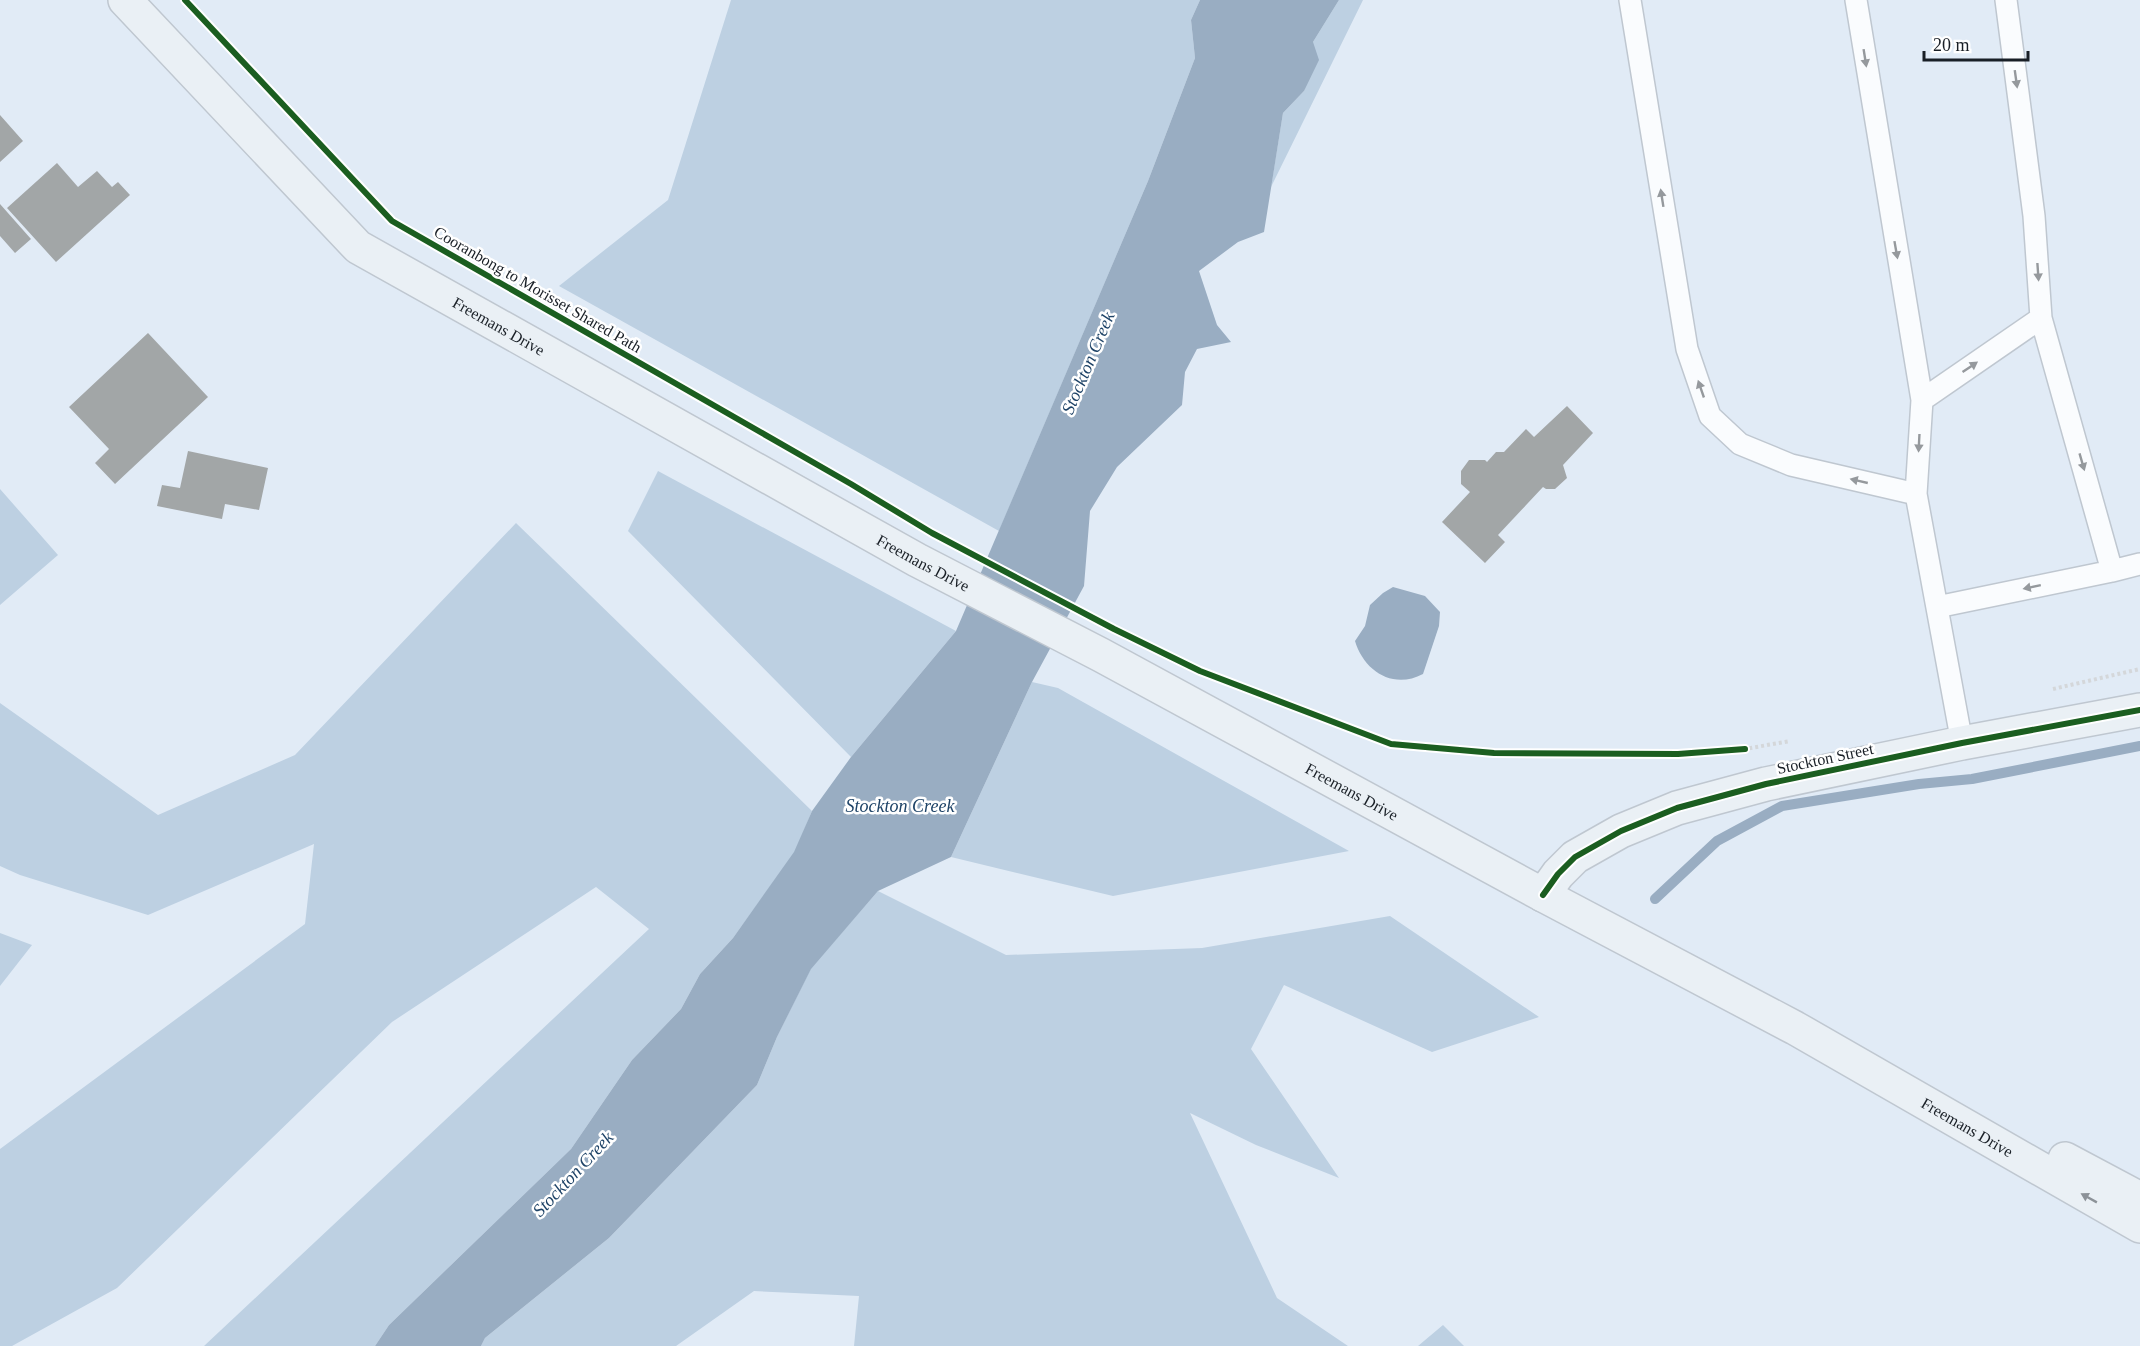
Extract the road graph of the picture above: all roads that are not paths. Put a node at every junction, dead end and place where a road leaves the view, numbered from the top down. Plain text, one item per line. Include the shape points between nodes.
1 (125, 0) edge
2 (1630, 0) edge
3 (1856, 0) edge
4 (2006, 0) edge
5 (2041, 318) junction
6 (1922, 400) junction
7 (1916, 494) junction
8 (2140, 564) edge
9 (2112, 571) junction
10 (1936, 607) junction
11 (2140, 710) edge
12 (1962, 743) junction
13 (1544, 895) junction
14 (1795, 1028) junction
15 (2140, 1199) edge
16 (2140, 1226) edge

1 - 13 main road, Freemans Drive via 358,247 917,560
7 -> 2 lane via 1791,465 1740,444 1710,416 1687,348
3 -> 6 lane
4 -> 5 lane via 2034,216
6 -> 5 lane
5 -> 9 lane
6 -> 7 lane
7 - 10 lane
8 - 9 lane
9 -> 10 lane
10 - 12 lane
11 - 12 main road, Stockton Street
12 - 13 main road, Stockton Street via 1766,784 1677,808 1621,831 1575,857
13 - 14 main road, Freemans Drive
14 - 15 main road, Freemans Drive via 1870,1054
16 -> 14 main road, Freemans Drive

